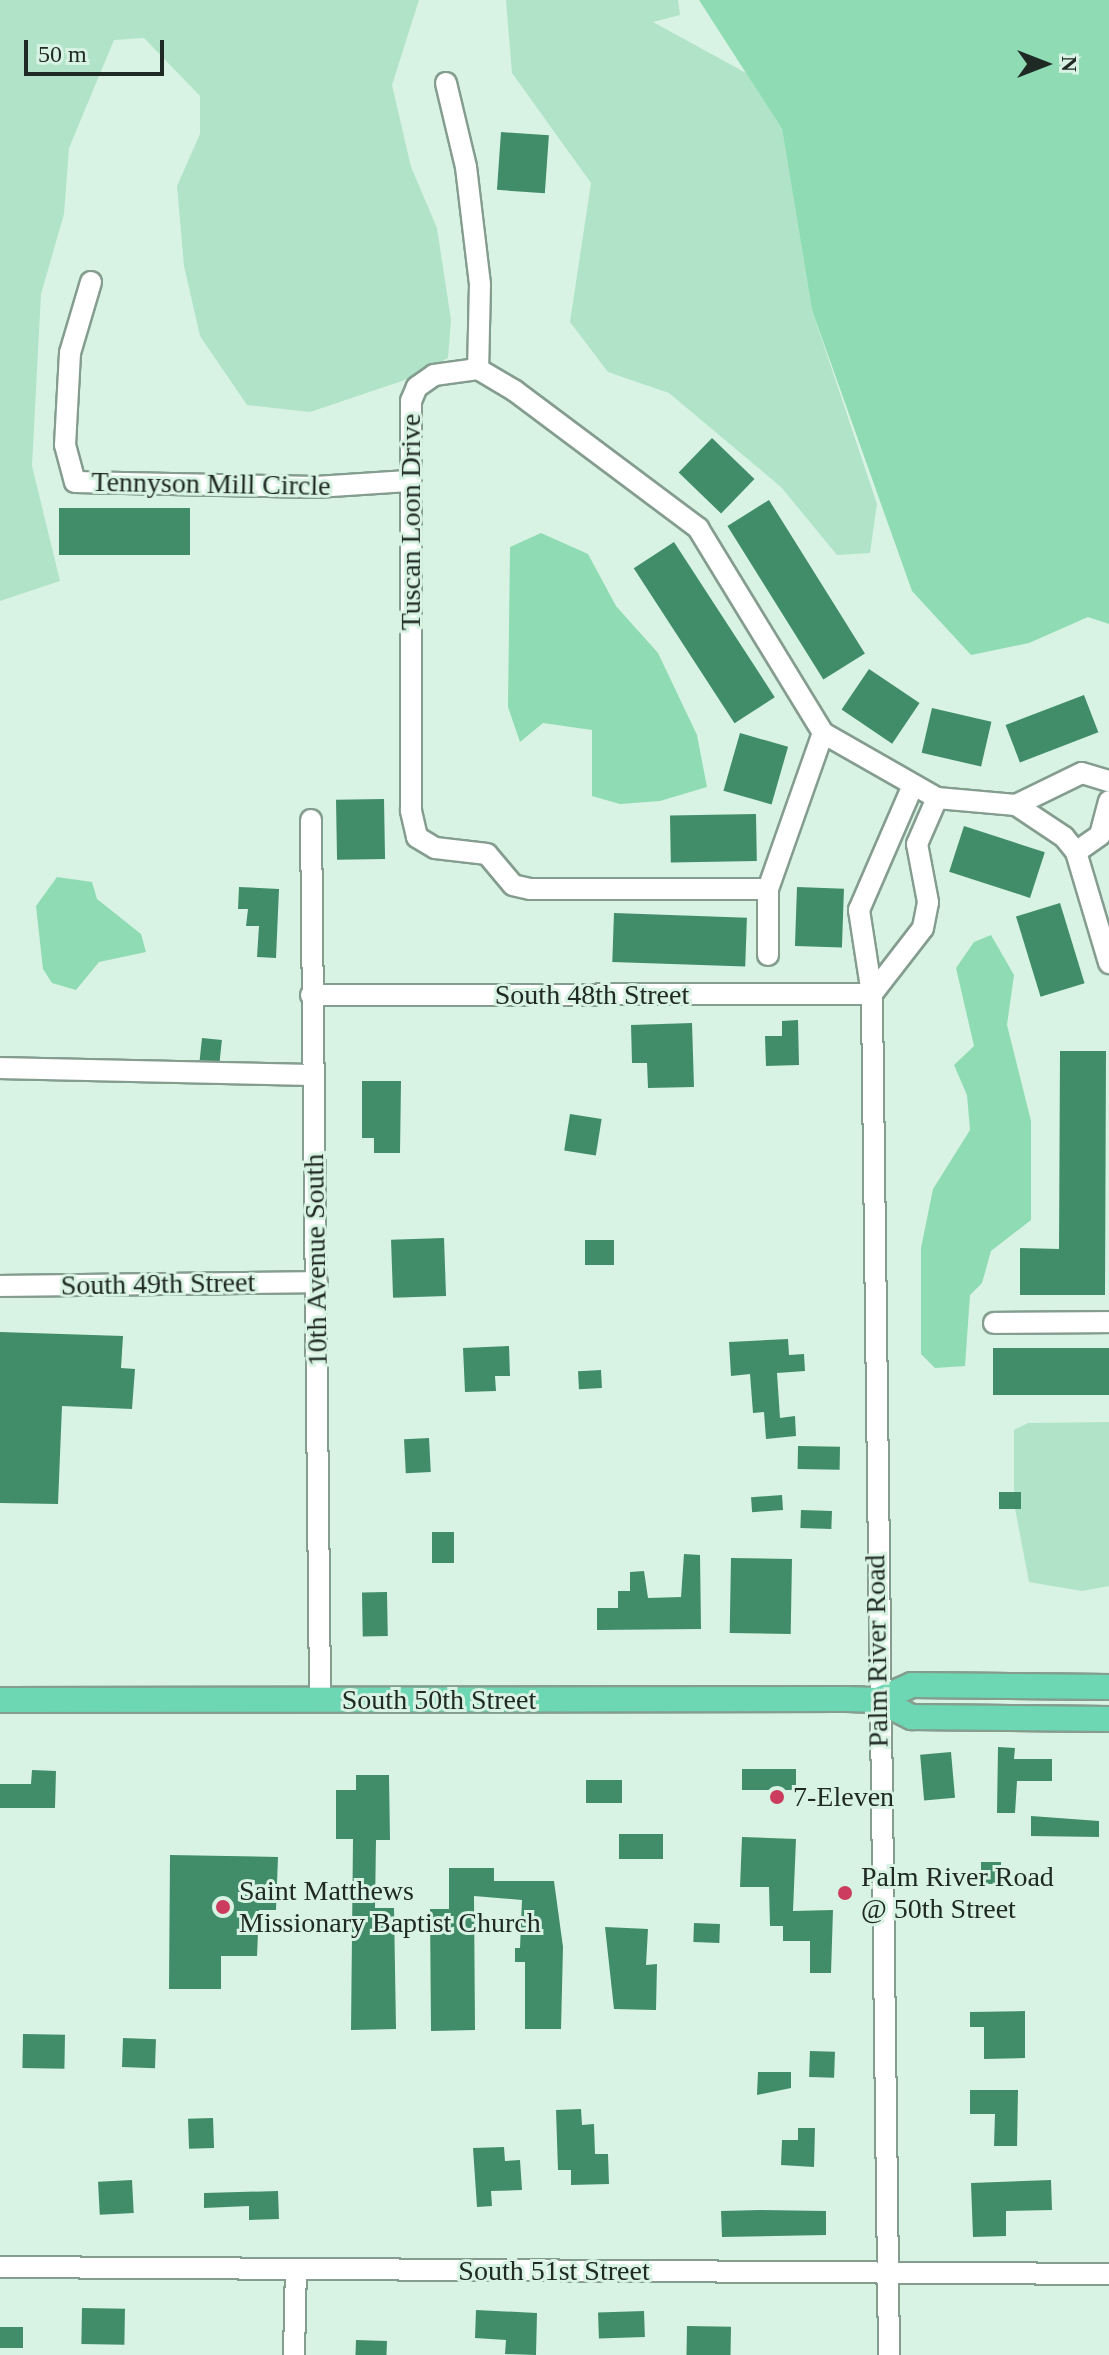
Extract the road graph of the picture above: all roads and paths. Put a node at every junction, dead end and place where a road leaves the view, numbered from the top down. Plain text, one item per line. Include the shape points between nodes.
1 (446, 83) dead end
2 (91, 282) dead end
3 (478, 369) junction
4 (408, 481) junction
5 (823, 733) junction
6 (1109, 781) edge
7 (913, 785) junction
8 (937, 798) junction
9 (1109, 801) edge
10 (1016, 805) junction
11 (311, 820) dead end
12 (1076, 852) junction
13 (885, 853) junction
14 (917, 863) junction
15 (768, 889) junction
16 (768, 955) dead end
17 (1109, 963) edge
18 (872, 994) junction
19 (311, 995) junction
20 (0, 1068) edge
21 (313, 1075) junction
22 (317, 1282) junction
23 (0, 1286) edge
24 (1109, 1322) edge
25 (994, 1323) dead end
26 (1109, 1687) edge
27 (0, 1700) edge
28 (320, 1700) junction
29 (878, 1700) junction
30 (1109, 1719) edge
31 (0, 2267) edge
32 (296, 2269) junction
33 (888, 2273) junction
34 (1109, 2274) edge
35 (294, 2355) edge
36 (889, 2355) edge

1 - 3 street via 466,167 480,284
2 - 4 street, Tennyson Mill Circle via 70,353 65,445 75,482 316,487
3 - 4 street, Tuscan Loon Drive via 434,375 417,387 411,401
3 - 5 street via 652,489 698,528
4 - 15 street, Tuscan Loon Drive via 411,810 417,837 435,848 487,854 513,885 530,889
5 - 7 street
5 - 15 street
6 - 10 street via 1082,773
7 - 8 street
7 - 13 street, Palm River Road
8 - 10 street
8 - 14 street via 920,830
9 - 12 street via 1100,835
10 - 12 street
11 - 19 street, 10th Avenue South
12 - 17 street
13 - 14 street
13 - 18 street, Palm River Road via 862,891 859,910
14 - 18 street via 928,902 923,928
15 - 16 street
18 - 19 street, South 48th Street
18 - 29 street, Palm River Road
19 - 21 street, 10th Avenue South
20 - 21 street
21 - 22 street, 10th Avenue South
22 - 23 street, South 49th Street
22 - 28 street, 10th Avenue South
24 - 25 street
26 - 29 main road, South 50th Street via 912,1685
27 - 28 main road, South 50th Street
28 - 29 main road, South 50th Street
29 - 30 main road, South 50th Street via 912,1717
29 - 33 street, Palm River Road
31 - 32 street, South 51st Street
32 - 33 street, South 51st Street
32 - 35 street
33 - 34 street, South 51st Street
33 - 36 street, Palm River Road

